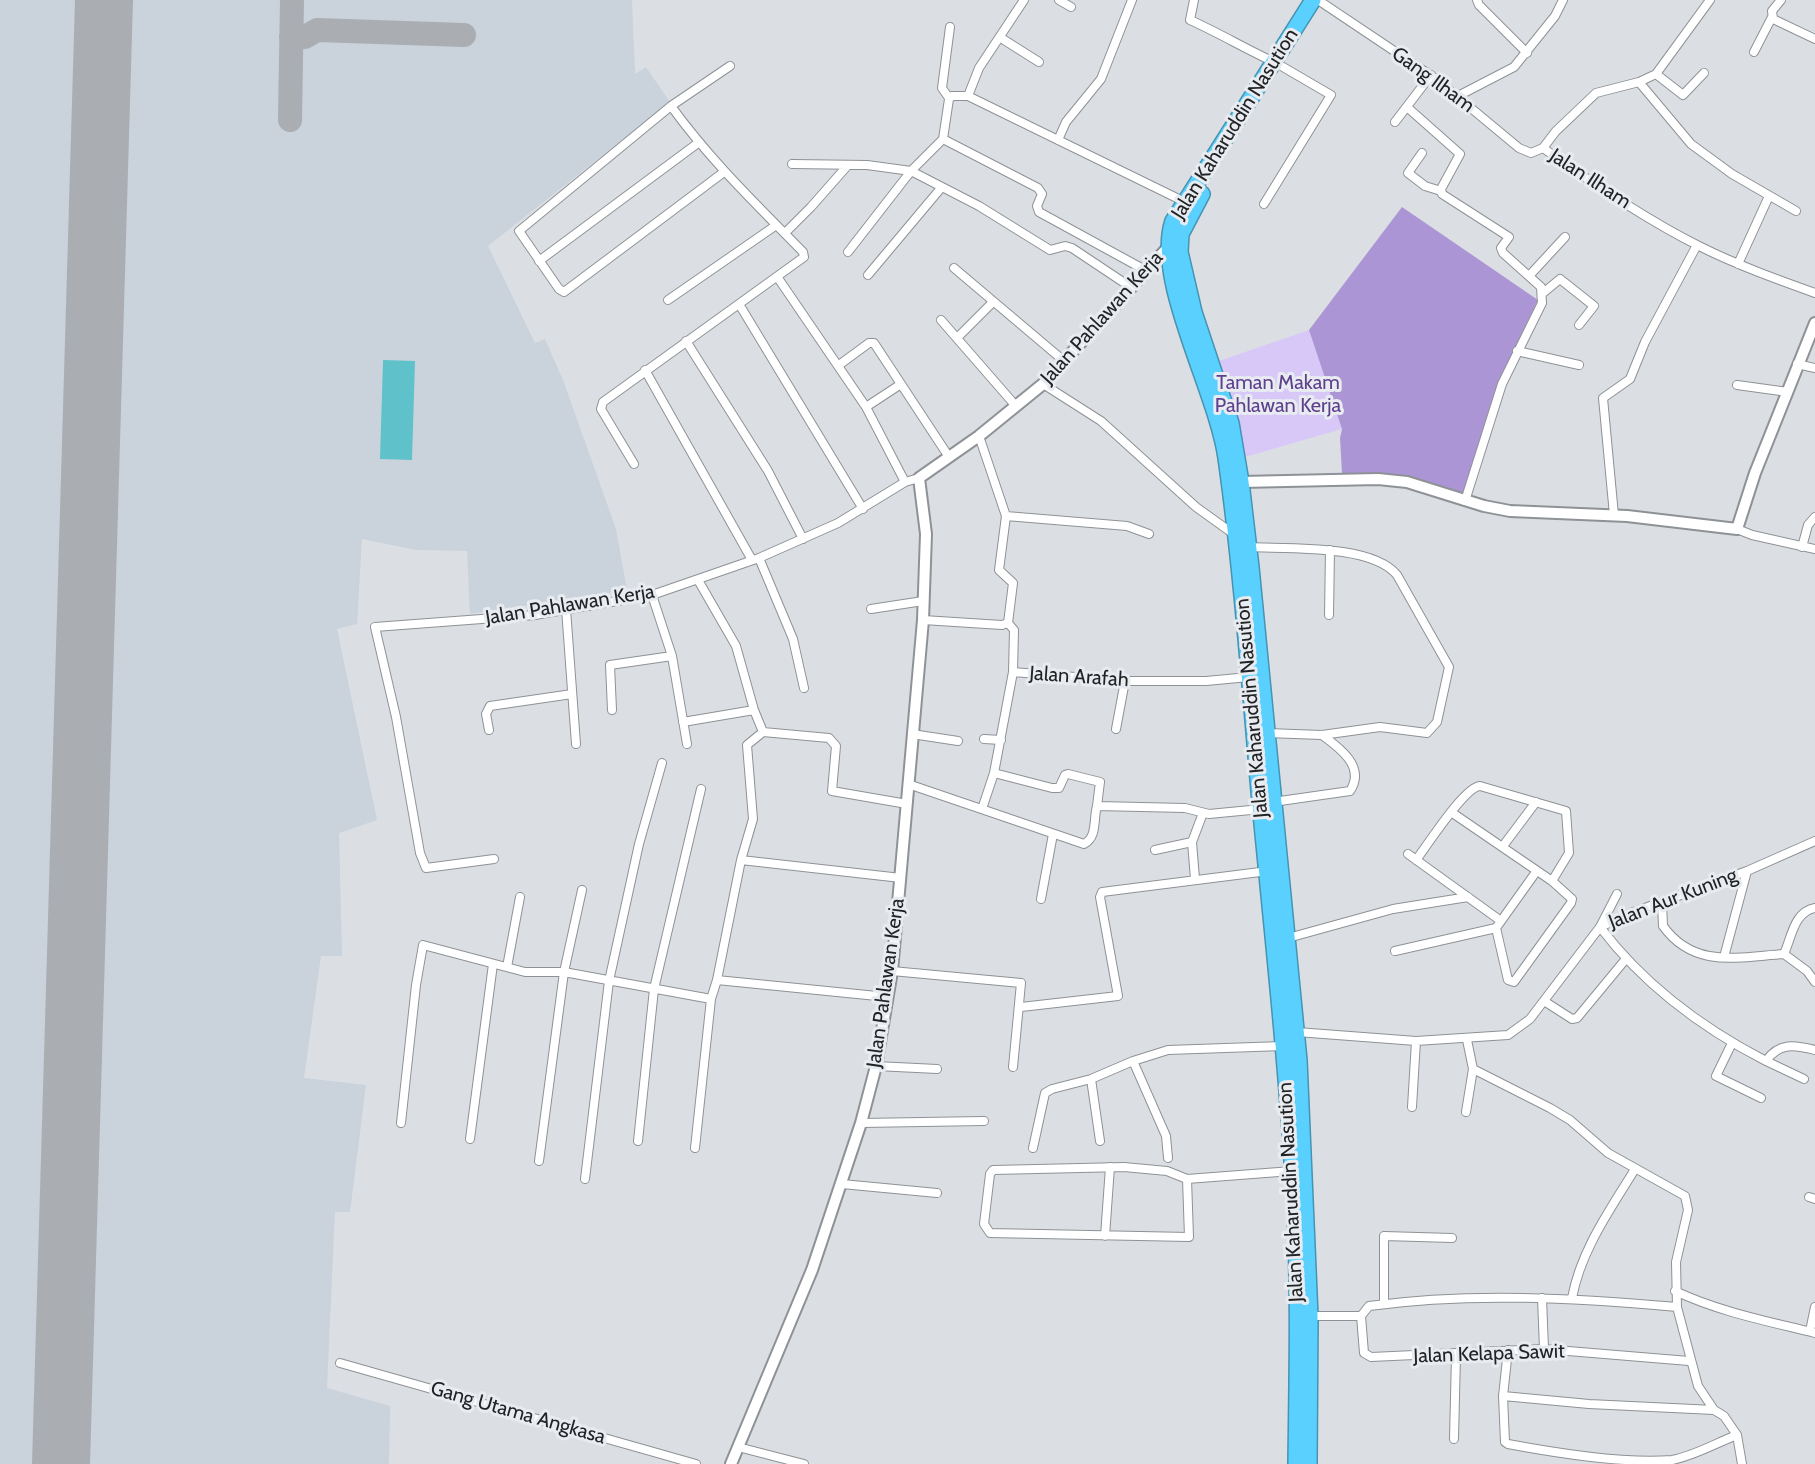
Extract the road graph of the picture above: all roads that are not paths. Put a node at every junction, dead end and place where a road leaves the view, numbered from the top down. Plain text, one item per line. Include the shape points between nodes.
1 (1024, 0) edge
2 (1059, 0) edge
3 (1132, 0) edge
4 (1477, 0) edge
5 (1563, 0) edge
6 (1710, 0) edge
7 (1781, 0) edge
8 (1194, 1) edge
9 (1319, 1) edge
10 (1071, 7) dead end
11 (1772, 16) junction
12 (950, 27) dead end
13 (1001, 38) junction
14 (1815, 39) edge
15 (1754, 52) dead end
16 (1527, 53) junction
17 (1039, 62) dead end
18 (1279, 64) junction
19 (730, 66) dead end
20 (1704, 73) dead end
21 (1656, 74) junction
22 (1431, 75) junction
23 (1639, 82) junction
24 (968, 96) junction
25 (1458, 96) junction
26 (949, 98) junction
27 (671, 106) junction
28 (1407, 107) junction
29 (1395, 122) dead end
30 (943, 140) junction
31 (1058, 140) junction
32 (698, 143) junction
33 (1543, 148) junction
34 (1422, 153) dead end
35 (792, 164) dead end
36 (848, 165) junction
37 (911, 171) junction
38 (724, 172) junction
39 (941, 188) junction
40 (1441, 191) junction
41 (1769, 196) junction
42 (1185, 202) junction
43 (1264, 204) dead end
44 (1796, 211) dead end
45 (775, 226) junction
46 (785, 233) junction
47 (1565, 237) dead end
48 (1174, 244) junction
49 (1697, 245) junction
50 (848, 252) dead end
51 (539, 261) junction
52 (1738, 264) junction
53 (954, 268) dead end
54 (1145, 270) junction
55 (868, 275) dead end
56 (1529, 276) junction
57 (778, 278) junction
58 (1132, 288) junction
59 (1543, 293) junction
60 (1815, 293) edge
61 (668, 300) dead end
62 (993, 302) junction
63 (739, 304) junction
64 (941, 320) dead end
65 (1815, 323) edge
66 (1579, 325) dead end
67 (957, 338) junction
68 (686, 341) junction
69 (1517, 351) junction
70 (1064, 361) junction
71 (1797, 364) junction
72 (839, 365) junction
73 (1579, 365) dead end
74 (1815, 368) edge
75 (645, 370) junction
76 (901, 384) junction
77 (1043, 384) junction
78 (1737, 385) dead end
79 (1788, 392) junction
80 (1015, 405) junction
81 (866, 407) junction
82 (979, 436) junction
83 (949, 457) junction
84 (634, 464) dead end
85 (920, 478) junction
86 (905, 482) junction
87 (1242, 482) junction
88 (1466, 501) junction
89 (863, 509) junction
90 (1614, 515) junction
91 (1006, 516) junction
92 (1815, 517) edge
93 (1737, 529) junction
94 (1149, 534) dead end
95 (1235, 535) junction
96 (803, 539) junction
97 (1249, 547) junction
98 (1802, 547) junction
99 (1815, 549) edge
100 (1330, 550) junction
101 (756, 559) junction
102 (698, 580) junction
103 (1247, 590) junction
104 (652, 595) junction
105 (923, 601) junction
106 (566, 609) junction
107 (871, 609) dead end
108 (1329, 615) dead end
109 (922, 620) junction
110 (1008, 623) junction
111 (672, 656) junction
112 (1013, 672) junction
113 (1249, 677) junction
114 (1125, 681) junction
115 (804, 688) dead end
116 (572, 694) junction
117 (612, 710) dead end
118 (754, 710) junction
119 (683, 722) junction
120 (1116, 729) dead end
121 (489, 730) dead end
122 (763, 732) junction
123 (1266, 733) junction
124 (912, 734) junction
125 (1322, 735) junction
126 (984, 739) dead end
127 (1001, 740) junction
128 (958, 741) dead end
129 (576, 744) dead end
130 (687, 744) dead end
131 (662, 763) dead end
132 (994, 773) junction
133 (908, 784) junction
134 (701, 789) dead end
135 (1536, 802) junction
136 (907, 804) junction
137 (1097, 806) junction
138 (1267, 806) junction
139 (982, 809) junction
140 (1451, 812) junction
141 (1203, 813) junction
142 (1053, 834) junction
143 (1815, 841) edge
144 (1192, 842) junction
145 (1503, 846) junction
146 (1155, 850) dead end
147 (1408, 854) dead end
148 (495, 859) dead end
149 (741, 860) junction
150 (1416, 860) junction
151 (1268, 871) junction
152 (1747, 871) junction
153 (1536, 872) junction
154 (901, 878) junction
155 (1195, 879) junction
156 (1552, 881) junction
157 (582, 890) dead end
158 (1617, 894) dead end
159 (520, 897) dead end
160 (1468, 897) junction
161 (1041, 899) dead end
162 (1662, 903) junction
163 (1815, 908) edge
164 (1498, 924) junction
165 (1600, 927) junction
166 (1288, 938) junction
167 (1395, 951) dead end
168 (1784, 954) junction
169 (1724, 957) junction
170 (1624, 960) junction
171 (493, 964) junction
172 (507, 967) junction
173 (892, 971) junction
174 (1811, 971) edge
175 (564, 972) junction
176 (717, 980) junction
177 (609, 981) junction
178 (1815, 982) edge
179 (654, 989) junction
180 (887, 997) junction
181 (711, 999) junction
182 (1544, 1001) junction
183 (1021, 1007) junction
184 (1297, 1032) junction
185 (1467, 1040) junction
186 (1416, 1041) junction
187 (1732, 1043) junction
188 (1283, 1046) junction
189 (1815, 1050) edge
190 (1133, 1061) junction
191 (1766, 1061) junction
192 (876, 1066) junction
193 (1012, 1067) dead end
194 (937, 1069) dead end
195 (1473, 1069) junction
196 (1804, 1079) dead end
197 (1091, 1080) junction
198 (1761, 1098) dead end
199 (1412, 1107) dead end
200 (1466, 1112) dead end
201 (984, 1121) dead end
202 (401, 1124) dead end
203 (861, 1124) junction
204 (470, 1139) dead end
205 (638, 1141) dead end
206 (1100, 1141) dead end
207 (694, 1148) dead end
208 (1034, 1148) dead end
209 (1168, 1158) dead end
210 (539, 1161) dead end
211 (1110, 1167) junction
212 (1635, 1169) junction
213 (1292, 1171) junction
214 (585, 1179) dead end
215 (1187, 1179) junction
216 (842, 1184) junction
217 (937, 1193) dead end
218 (1105, 1236) junction
219 (1452, 1238) dead end
220 (1301, 1243) junction
221 (1675, 1291) junction
222 (1542, 1298) junction
223 (1572, 1298) junction
224 (1384, 1304) junction
225 (1677, 1307) junction
226 (1815, 1307) edge
227 (1310, 1316) junction
228 (1361, 1316) junction
229 (1812, 1332) edge
230 (1544, 1349) junction
231 (1508, 1350) junction
232 (1456, 1355) junction
233 (1689, 1361) junction
234 (340, 1363) dead end
235 (1503, 1396) junction
236 (1714, 1410) junction
237 (1737, 1435) junction
238 (1454, 1439) dead end
239 (738, 1447) junction
240 (696, 1464) edge
241 (731, 1464) edge
242 (804, 1464) edge
243 (1296, 1464) edge
244 (1309, 1464) edge
245 (1742, 1464) edge

1 - 13 street
2 - 10 street
3 - 31 street via 1101,79 1066,122
4 - 16 street
5 - 16 street
6 - 21 street, Jalan Ilham
7 - 11 street
8 - 18 street via 1190,20
9 - 18 highway, Jalan Kaharuddin Nasution
9 - 22 street, Gang Ilham
11 - 14 street
11 - 15 street
12 - 26 street via 942,88
13 - 17 street
13 - 24 street via 979,68
16 - 25 street via 1495,79
18 - 42 highway, Jalan Kaharuddin Nasution
18 - 43 street via 1331,95
18 - 48 highway, Jalan Kaharuddin Nasution
19 - 27 street
20 - 21 street via 1683,95
21 - 23 street, Jalan Ilham
22 - 25 street, Gang Ilham
22 - 28 street
23 - 33 street, Jalan Ilham via 1596,93
23 - 41 street via 1691,144
24 - 26 street
24 - 31 street
25 - 33 street, Gang Ilham via 1519,148 1531,153
26 - 30 street
27 - 32 street
27 - 51 street via 519,229
28 - 29 street
28 - 40 street via 1460,154
30 - 37 street
30 - 54 street via 1038,188 1042,194 1039,212
31 - 42 street
32 - 38 street
32 - 51 street
33 - 49 street, Jalan Ilham
34 - 40 street via 1408,173 1425,186
35 - 36 street
36 - 37 street
36 - 46 street
37 - 39 street
37 - 50 street
38 - 45 street
38 - 51 street via 564,292
39 - 55 street
39 - 58 street via 979,206 1050,250 1069,246
40 - 56 street via 1509,237 1501,249 1503,253
41 - 44 street
41 - 52 street
42 - 48 highway, Jalan Kaharuddin Nasution via 1173,221
45 - 46 street
45 - 61 street
46 - 57 street via 804,257
47 - 56 street
48 - 54 street, Jalan Pahlawan Kerja
48 - 87 highway, Jalan Kaharuddin Nasution via 1231,423
48 - 95 highway, Jalan Kaharuddin Nasution via 1175,292 1215,407 1226,457
49 - 52 street, Jalan Ilham
49 - 90 street via 1645,342 1630,379 1603,398
52 - 60 street, Jalan Ilham
53 - 62 street
54 - 58 street, Jalan Pahlawan Kerja
56 - 59 street
57 - 63 street
57 - 72 street
58 - 70 street, Jalan Pahlawan Kerja
59 - 66 street via 1560,279 1594,306
59 - 69 street via 1542,303
62 - 67 street
62 - 70 street
63 - 68 street
63 - 89 street
64 - 67 street
65 - 71 street
67 - 80 street
68 - 75 street
68 - 96 street via 768,471
69 - 73 street
69 - 88 street via 1502,384
70 - 77 street, Jalan Pahlawan Kerja
71 - 74 street
71 - 79 street
72 - 76 street via 873,343
72 - 81 street
75 - 84 street via 601,406
75 - 101 street
76 - 81 street
76 - 83 street
77 - 80 street, Jalan Pahlawan Kerja
77 - 95 street via 1101,421 1196,507
78 - 79 street
79 - 93 street
80 - 82 street, Jalan Pahlawan Kerja
81 - 86 street
82 - 83 street, Jalan Pahlawan Kerja
82 - 91 street
83 - 85 street, Jalan Pahlawan Kerja
85 - 86 street, Jalan Pahlawan Kerja
85 - 105 street, Jalan Pahlawan Kerja via 926,534
86 - 89 street, Jalan Pahlawan Kerja
87 - 88 street via 1378,479 1407,482
87 - 97 highway, Jalan Kaharuddin Nasution
88 - 90 street via 1510,511
89 - 96 street, Jalan Pahlawan Kerja
90 - 93 street
91 - 94 street via 1127,526
91 - 110 street via 999,570 1013,583
92 - 98 street via 1808,525
93 - 98 street
95 - 103 highway, Jalan Kaharuddin Nasution
96 - 101 street, Jalan Pahlawan Kerja
97 - 100 street
97 - 103 highway, Jalan Kaharuddin Nasution
98 - 99 street
100 - 108 street
100 - 125 street via 1392,569 1449,667 1437,722 1431,732 1380,728
101 - 102 street, Jalan Pahlawan Kerja
101 - 115 street via 793,639
102 - 104 street, Jalan Pahlawan Kerja
102 - 118 street via 736,646
103 - 113 highway, Jalan Kaharuddin Nasution
103 - 123 highway, Jalan Kaharuddin Nasution
104 - 106 street, Jalan Pahlawan Kerja
104 - 111 street
105 - 107 street
105 - 109 street, Jalan Pahlawan Kerja
106 - 116 street
106 - 148 street, Jalan Pahlawan Kerja via 535,615 375,627 426,868
109 - 110 street
109 - 124 street, Jalan Pahlawan Kerja
110 - 112 street via 1014,630
111 - 117 street via 610,665
111 - 119 street
112 - 114 street, Jalan Arafah
112 - 127 street, Jalan Arafah
113 - 114 street, Jalan Arafah
113 - 138 highway, Jalan Kaharuddin Nasution
114 - 120 street
116 - 121 street via 490,706 486,714
116 - 129 street
118 - 119 street
118 - 122 street
119 - 130 street
122 - 136 street via 829,738 836,746 832,791
122 - 149 street via 746,750 754,817
123 - 125 street
123 - 138 highway, Jalan Kaharuddin Nasution
124 - 128 street
124 - 133 street, Jalan Pahlawan Kerja
125 - 138 street via 1342,750 1354,767 1350,790
126 - 127 street
127 - 132 street, Jalan Arafah
131 - 177 street via 639,844
132 - 137 street via 1052,788 1059,788 1068,774 1100,782
132 - 139 street, Jalan Arafah
133 - 136 street, Jalan Pahlawan Kerja
133 - 139 street
134 - 179 street
135 - 140 street via 1477,786
135 - 145 street
135 - 156 street via 1567,813 1569,853
136 - 154 street, Jalan Pahlawan Kerja
137 - 141 street via 1185,808
137 - 142 street via 1088,842
138 - 141 street
138 - 151 highway, Jalan Kaharuddin Nasution
138 - 166 highway, Jalan Kaharuddin Nasution
139 - 142 street
140 - 145 street
140 - 150 street
141 - 144 street
142 - 161 street
143 - 152 street, Jalan Aur Kuning
144 - 146 street
144 - 155 street
145 - 153 street
147 - 150 street
149 - 154 street
149 - 176 street
150 - 160 street
151 - 155 street
151 - 188 highway, Jalan Kaharuddin Nasution
152 - 162 street, Jalan Aur Kuning
152 - 169 street
153 - 156 street
153 - 164 street
154 - 173 street, Jalan Pahlawan Kerja
155 - 183 street via 1100,894 1118,996
156 - 164 street via 1572,901 1514,982 1508,980
157 - 175 street
158 - 165 street
159 - 172 street
160 - 164 street
160 - 166 street via 1393,909
162 - 165 street, Jalan Aur Kuning
162 - 169 street via 1667,931 1697,955
163 - 168 street via 1799,917
164 - 167 street
165 - 170 street
165 - 182 street, Jalan Aur Kuning
166 - 184 highway, Jalan Kaharuddin Nasution
168 - 169 street
168 - 174 street
170 - 182 street via 1577,1018 1572,1019
170 - 187 street
171 - 172 street
171 - 202 street via 422,945
171 - 204 street
172 - 175 street via 534,973
173 - 180 street, Jalan Pahlawan Kerja
173 - 183 street via 1020,982
174 - 178 street
175 - 177 street
175 - 210 street
176 - 180 street
176 - 181 street
177 - 179 street
177 - 214 street
179 - 181 street
179 - 205 street
180 - 192 street, Jalan Pahlawan Kerja
181 - 207 street
182 - 185 street, Jalan Aur Kuning via 1514,1032
183 - 193 street
184 - 186 street, Jalan Aur Kuning
184 - 220 highway, Jalan Kaharuddin Nasution
185 - 186 street, Jalan Aur Kuning
185 - 195 street
186 - 199 street
187 - 191 street
187 - 198 street via 1716,1076
188 - 190 street via 1168,1050
188 - 213 highway, Jalan Kaharuddin Nasution
189 - 191 street via 1792,1045 1772,1052
190 - 197 street
190 - 209 street via 1166,1136
191 - 196 street
192 - 194 street
192 - 203 street, Jalan Pahlawan Kerja
195 - 200 street
195 - 212 street via 1550,1108
197 - 206 street
197 - 208 street via 1046,1093
201 - 203 street
203 - 216 street, Jalan Pahlawan Kerja
211 - 215 street via 1167,1172
211 - 218 street
211 - 218 street via 993,1170 984,1224 990,1233
212 - 221 street via 1685,1196 1688,1210
212 - 223 street via 1579,1268
213 - 215 street
213 - 220 highway, Jalan Kaharuddin Nasution
215 - 218 street via 1189,1237
216 - 217 street
216 - 239 street, Jalan Pahlawan Kerja via 812,1270
219 - 224 street via 1384,1236
220 - 227 highway, Jalan Kaharuddin Nasution
220 - 243 highway, Jalan Kaharuddin Nasution
221 - 225 street
221 - 229 street via 1702,1303
222 - 223 street
222 - 224 street
222 - 230 street
223 - 225 street
224 - 228 street via 1367,1306
225 - 233 street
226 - 229 street
227 - 228 street
227 - 244 highway, Jalan Kaharuddin Nasution
228 - 232 street, Jalan Kelapa Sawit via 1367,1356
230 - 231 street, Jalan Kelapa Sawit
230 - 233 street, Jalan Kelapa Sawit
231 - 232 street, Jalan Kelapa Sawit
231 - 235 street
232 - 238 street
233 - 236 street via 1698,1386
234 - 240 street, Gang Utama Angkasa
235 - 236 street
235 - 237 street via 1506,1444 1577,1457 1672,1460
236 - 237 street via 1724,1416
237 - 245 street
239 - 241 street, Jalan Pahlawan Kerja
239 - 242 street

